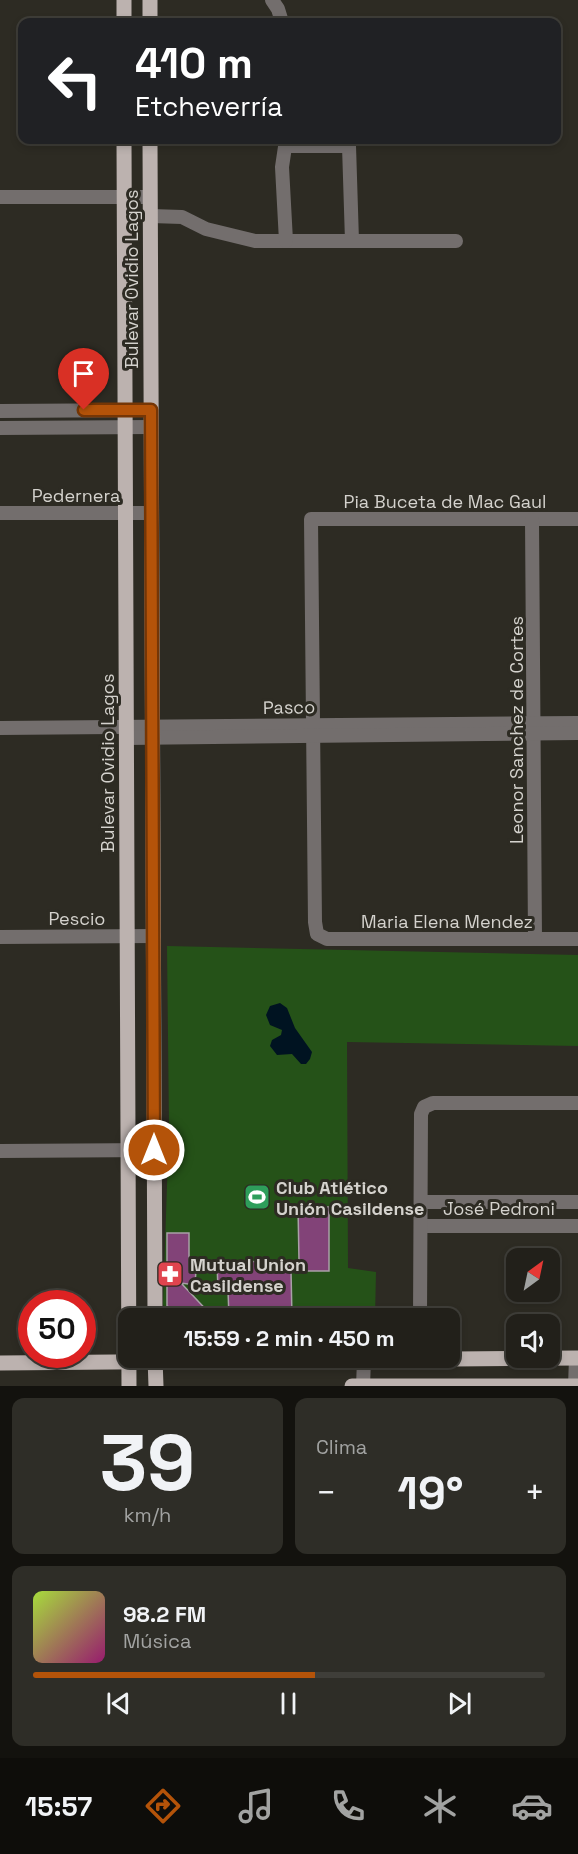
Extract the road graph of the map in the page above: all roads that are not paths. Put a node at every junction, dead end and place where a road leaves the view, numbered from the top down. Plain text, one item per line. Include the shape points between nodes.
1 (124, 0) edge
2 (150, 0) edge
3 (272, 0) edge
4 (124, 18) edge
5 (150, 18) edge
6 (281, 18) edge
7 (124, 144) edge
8 (150, 144) edge
9 (286, 144) edge
10 (307, 144) edge
11 (0, 197) edge
12 (124, 197) junction
13 (150, 197) junction
14 (150, 216) junction
15 (286, 241) junction
16 (352, 241) junction
17 (456, 241) dead end
18 (125, 410) junction
19 (151, 410) junction
20 (0, 411) edge
21 (125, 427) junction
22 (151, 427) junction
23 (0, 428) edge
24 (0, 513) edge
25 (126, 513) junction
26 (151, 513) junction
27 (578, 519) edge
28 (532, 520) junction
29 (578, 723) edge
30 (0, 728) edge
31 (533, 728) junction
32 (313, 731) junction
33 (127, 732) junction
34 (153, 732) junction
35 (578, 733) edge
36 (127, 936) junction
37 (154, 936) junction
38 (0, 937) edge
39 (535, 939) junction
40 (578, 939) edge
41 (578, 1103) edge
42 (128, 1150) junction
43 (154, 1150) junction
44 (0, 1151) edge
45 (421, 1202) junction
46 (578, 1202) edge
47 (421, 1226) junction
48 (578, 1226) edge
49 (129, 1308) edge
50 (155, 1308) edge
51 (420, 1308) edge
52 (577, 1358) edge
53 (460, 1359) edge
54 (118, 1363) edge
55 (0, 1364) edge
56 (129, 1368) edge
57 (155, 1368) edge
58 (364, 1368) edge
59 (129, 1386) edge
60 (156, 1386) edge
61 (352, 1386) edge
62 (363, 1386) edge
63 (576, 1386) edge

1 - 4 main road
2 - 5 main road
3 - 6 street
7 - 12 main road, Bulevar Ovidio Lagos
8 - 13 main road, Bulevar Ovidio Lagos
9 - 15 street via 282,167
10 - 16 street via 349,146
11 - 12 street
12 - 13 street
12 - 18 main road, Bulevar Ovidio Lagos
13 - 14 main road, Bulevar Ovidio Lagos
14 - 15 street via 182,217 206,230 255,241
14 - 19 main road, Bulevar Ovidio Lagos
15 - 16 street
16 - 17 street
18 - 19 street
18 - 20 street
18 - 21 main road, Bulevar Ovidio Lagos
19 - 22 main road, Bulevar Ovidio Lagos
21 - 22 street
21 - 23 street
21 - 25 main road, Bulevar Ovidio Lagos
22 - 26 main road, Bulevar Ovidio Lagos
24 - 25 street, Pedernera
25 - 26 street, Pedernera
25 - 33 main road, Bulevar Ovidio Lagos
26 - 34 main road, Bulevar Ovidio Lagos
27 - 28 street, Pia Buceta de Mac Gaul
28 - 31 street, Leonor Sanchez de Cortes
28 - 32 street, Pia Buceta de Mac Gaul via 311,519
29 - 31 street, Pasco
30 - 33 street, Pasco
31 - 32 street, Pasco
31 - 35 street, Pasco
31 - 39 street, Leonor Sanchez de Cortes
32 - 34 street, Pasco
32 - 39 street, Maria Elena Mendez via 317,934 327,939
33 - 34 street, Pasco
33 - 36 main road, Bulevar Ovidio Lagos
34 - 37 main road, Bulevar Ovidio Lagos
36 - 37 street, Pescio
36 - 38 street, Pescio
36 - 42 main road, Bulevar Ovidio Lagos
37 - 43 main road, Bulevar Ovidio Lagos
39 - 40 street, Maria Elena Mendez
41 - 45 street via 433,1103 424,1107
42 - 43 street
42 - 44 street
42 - 49 main road, Bulevar Ovidio Lagos
43 - 50 main road, Bulevar Ovidio Lagos
45 - 46 street, José Pedroni
45 - 47 street
47 - 48 street, José Pedroni
47 - 51 street
52 - 53 main road
52 - 63 street
54 - 55 main road
56 - 59 main road, Bulevar Ovidio Lagos
57 - 60 main road
58 - 62 street
61 - 62 main road
62 - 63 main road

